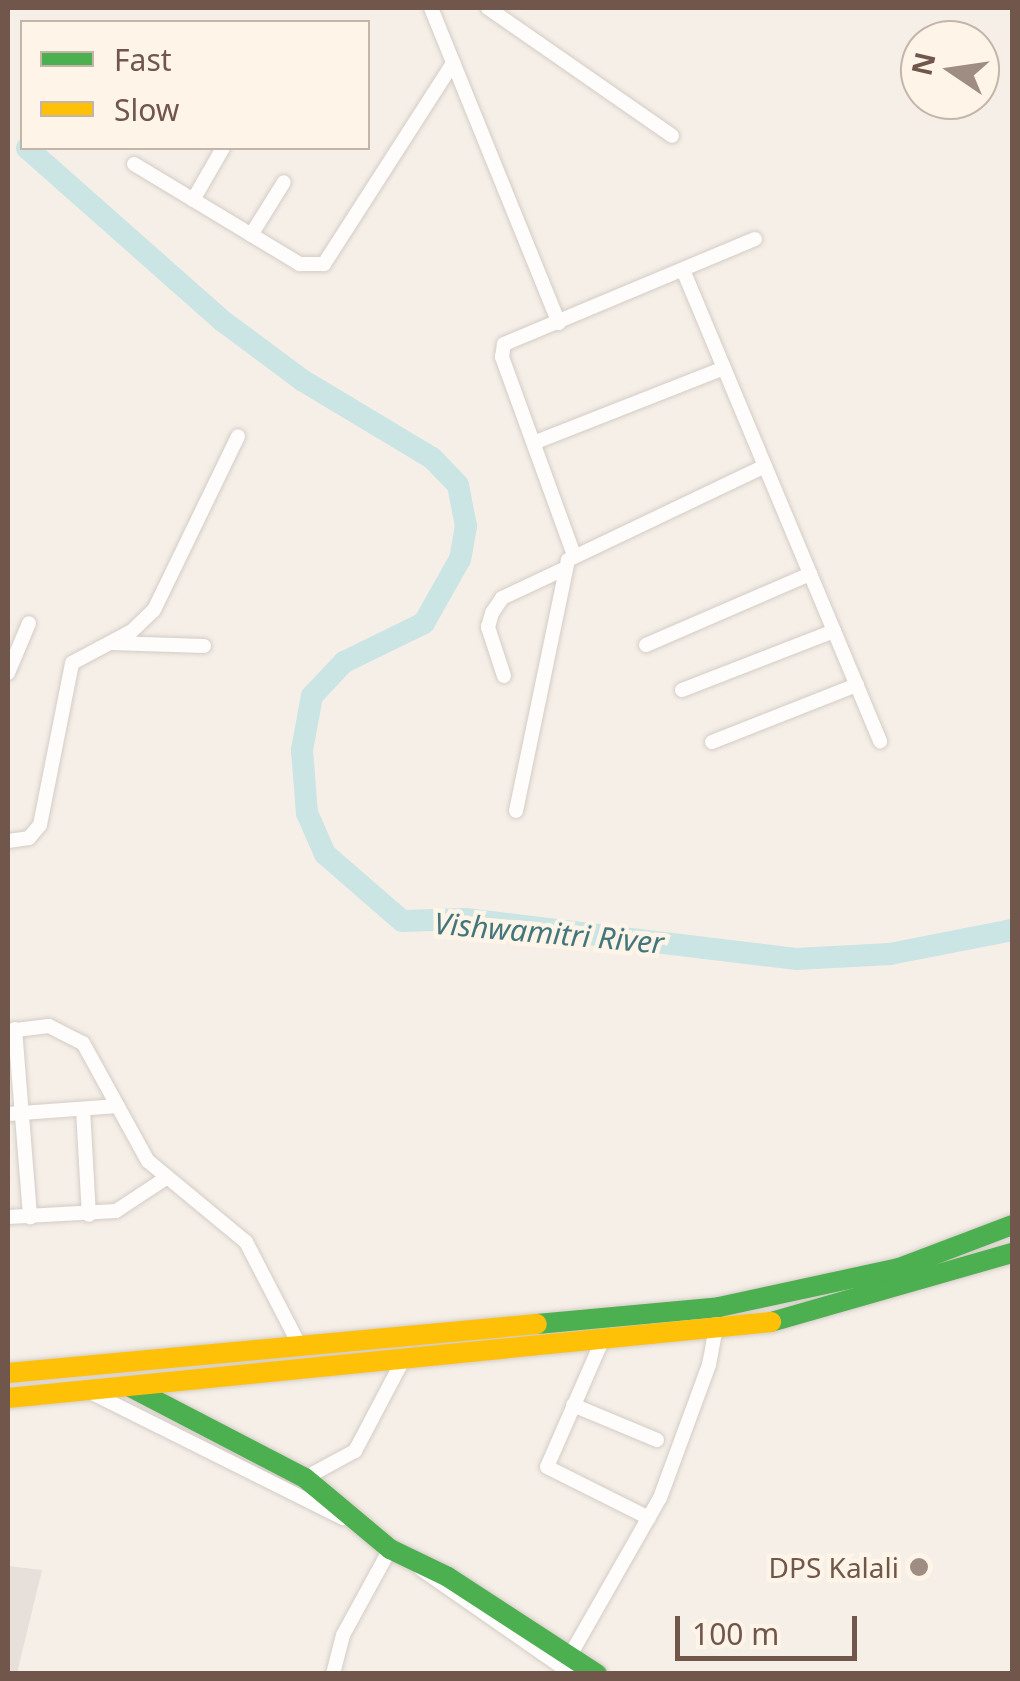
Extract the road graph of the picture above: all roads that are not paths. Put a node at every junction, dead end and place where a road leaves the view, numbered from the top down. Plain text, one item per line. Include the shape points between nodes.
1 (430, 8) edge
2 (488, 8) edge
3 (453, 63) junction
4 (672, 136) dead end
5 (222, 150) edge
6 (134, 164) dead end
7 (284, 182) dead end
8 (193, 200) junction
9 (252, 235) junction
10 (755, 239) dead end
11 (683, 270) junction
12 (559, 322) junction
13 (724, 368) junction
14 (238, 436) dead end
15 (536, 442) junction
16 (765, 466) junction
17 (574, 554) junction
18 (564, 569) junction
19 (810, 574) junction
20 (29, 623) dead end
21 (834, 631) junction
22 (110, 643) junction
23 (646, 645) dead end
24 (204, 646) dead end
25 (8, 673) edge
26 (504, 676) dead end
27 (857, 685) junction
28 (682, 690) dead end
29 (880, 741) dead end
30 (712, 742) dead end
31 (516, 810) dead end
32 (8, 841) edge
33 (12, 1030) edge
34 (118, 1106) junction
35 (84, 1109) junction
36 (15, 1113) edge
37 (166, 1178) junction
38 (89, 1215) junction
39 (8, 1217) edge
40 (30, 1217) junction
41 (1012, 1226) edge
42 (1012, 1252) edge
43 (719, 1307) junction
44 (715, 1329) junction
45 (602, 1341) junction
46 (301, 1348) junction
47 (408, 1348) junction
48 (71, 1370) junction
49 (8, 1372) edge
50 (130, 1387) junction
51 (90, 1393) junction
52 (8, 1398) edge
53 (574, 1405) junction
54 (657, 1440) dead end
55 (305, 1478) junction
56 (649, 1518) junction
57 (366, 1529) junction
58 (390, 1549) junction
59 (569, 1664) edge
60 (333, 1674) edge
61 (597, 1674) edge

1 - 3 street
2 - 4 street
3 - 9 street via 324,264 300,264
3 - 12 street
5 - 8 street
6 - 8 street
7 - 9 street
8 - 9 street
10 - 11 street
11 - 12 street
11 - 13 street
12 - 15 street via 504,344 502,357
13 - 15 street
13 - 16 street
14 - 22 street via 154,610
15 - 17 street
16 - 17 street
16 - 19 street
17 - 18 street
18 - 26 street via 502,598 492,613 488,627
18 - 31 street
19 - 21 street
19 - 23 street
20 - 25 street
21 - 27 street
21 - 28 street
22 - 24 street
22 - 32 street via 72,663 40,825 29,838
27 - 29 street
27 - 30 street
33 - 34 street via 69,1032 83,1043
33 - 36 street
34 - 35 street
34 - 37 street via 148,1161
35 - 36 street
35 - 38 street
36 - 40 street
37 - 38 street via 116,1211
37 - 46 street via 246,1242
38 - 40 street
39 - 40 street
41 - 43 main road via 899,1268
42 - 44 main road via 794,1320
43 - 44 street
43 - 47 main road
44 - 45 main road
44 - 56 street via 688,1428
45 - 47 main road
45 - 53 street
46 - 47 main road
46 - 48 main road
47 - 50 main road
47 - 55 street via 355,1451
48 - 49 main road
48 - 51 street
50 - 51 main road
50 - 55 main road
51 - 52 main road
51 - 57 street
53 - 54 street
53 - 56 street via 548,1471
55 - 57 main road
56 - 59 street
57 - 58 main road
58 - 59 main road via 448,1577
58 - 60 street via 343,1635
59 - 61 main road

